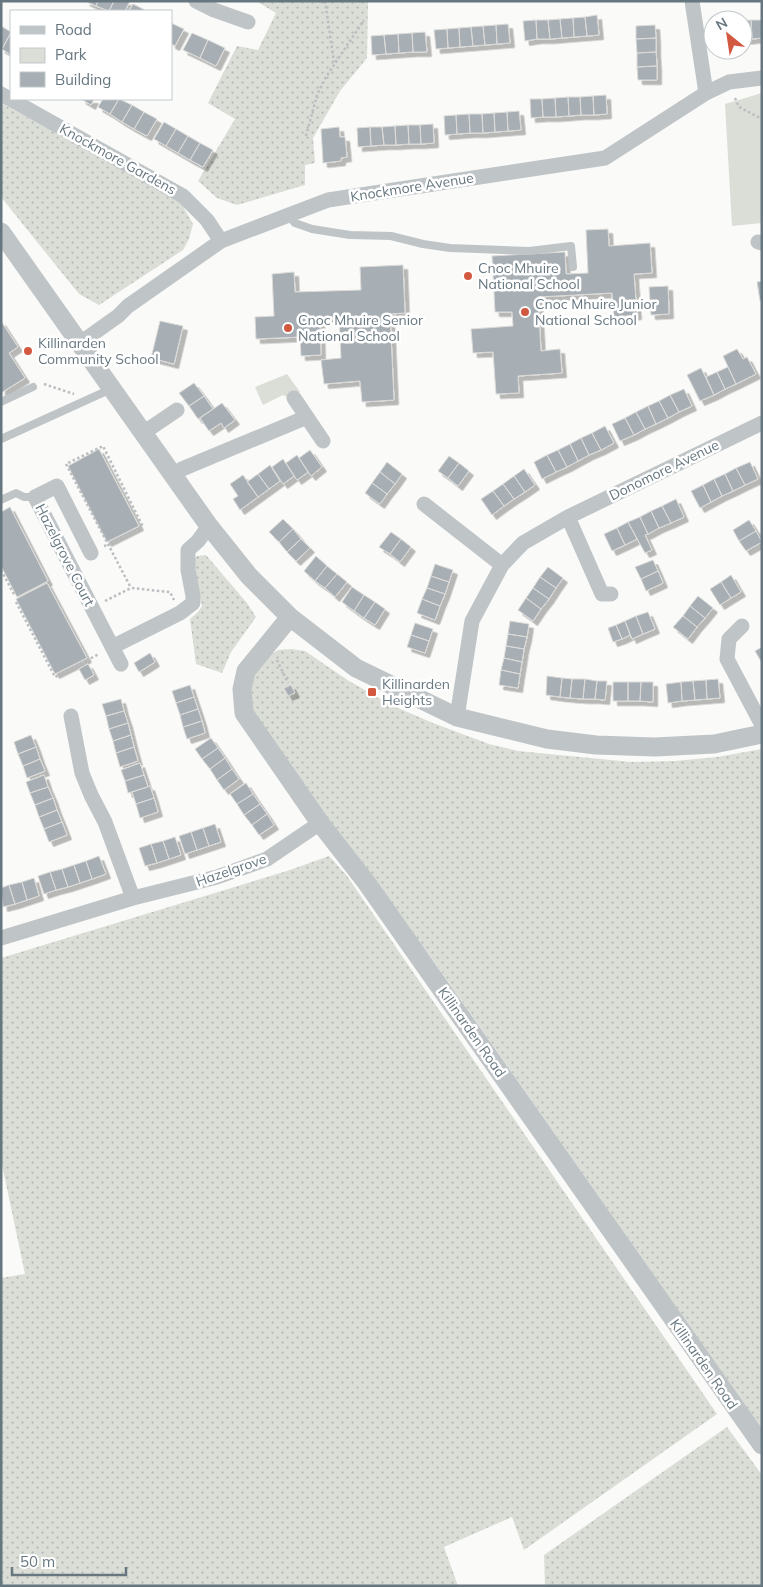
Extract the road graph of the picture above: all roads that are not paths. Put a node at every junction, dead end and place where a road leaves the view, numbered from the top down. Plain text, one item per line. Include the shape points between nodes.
1 (196, 1) edge
2 (692, 1) edge
3 (248, 22) dead end
4 (762, 78) edge
5 (706, 93) junction
6 (12, 100) edge
7 (288, 215) junction
8 (1, 232) edge
9 (221, 241) junction
10 (573, 267) dead end
11 (80, 343) junction
12 (33, 388) road end
13 (112, 388) junction
14 (294, 398) dead end
15 (1, 402) edge
16 (177, 410) dead end
17 (307, 417) junction
18 (761, 424) edge
19 (143, 433) junction
20 (1, 439) edge
21 (323, 442) dead end
22 (172, 475) junction
23 (35, 497) junction
24 (1, 500) edge
25 (424, 504) dead end
26 (568, 517) junction
27 (209, 526) junction
28 (91, 553) dead end
29 (502, 565) junction
30 (610, 594) dead end
31 (290, 617) junction
32 (742, 626) dead end
33 (112, 647) junction
34 (121, 664) dead end
35 (71, 716) dead end
36 (457, 717) junction
37 (762, 725) edge
38 (762, 734) edge
39 (320, 823) junction
40 (133, 898) junction
41 (1, 938) edge
42 (762, 1445) edge

1 - 3 street
2 - 5 street
4 - 5 street, Knockmore Avenue via 729,82
5 - 7 street, Knockmore Avenue via 605,158 328,200
6 - 9 street, Knockmore Gardens via 183,196
7 - 9 street, Knockmore Avenue
7 - 10 lane via 295,223 312,229 350,235 391,236 450,248 529,251 571,246
8 - 11 street
9 - 11 street, Knockmore Avenue
11 - 13 street
12 - 15 lane
13 - 19 street
13 - 20 lane
14 - 17 street
16 - 19 street
17 - 21 street
17 - 22 street
18 - 26 street, Donomore Avenue
19 - 22 street
22 - 27 street
23 - 24 lane via 24,497 16,492
23 - 28 street, Hazelgrove Court via 57,486
23 - 33 street, Hazelgrove Court
25 - 29 street
26 - 29 street, Donomore Avenue via 523,543
26 - 30 street via 602,594
27 - 31 street via 249,576
27 - 33 street via 188,550 193,603
29 - 36 street, Donomore Avenue via 472,621
31 - 36 street via 356,668
31 - 39 street, Killinarden Road via 246,671 242,689 244,713
32 - 37 street via 728,639 727,659
33 - 34 street, Hazelgrove Court
35 - 40 street via 82,773 105,822
36 - 38 street via 546,739 596,746 714,744
39 - 40 street, Hazelgrove via 267,859 217,877
39 - 42 street, Killinarden Road via 366,882
40 - 41 street, Hazelgrove

